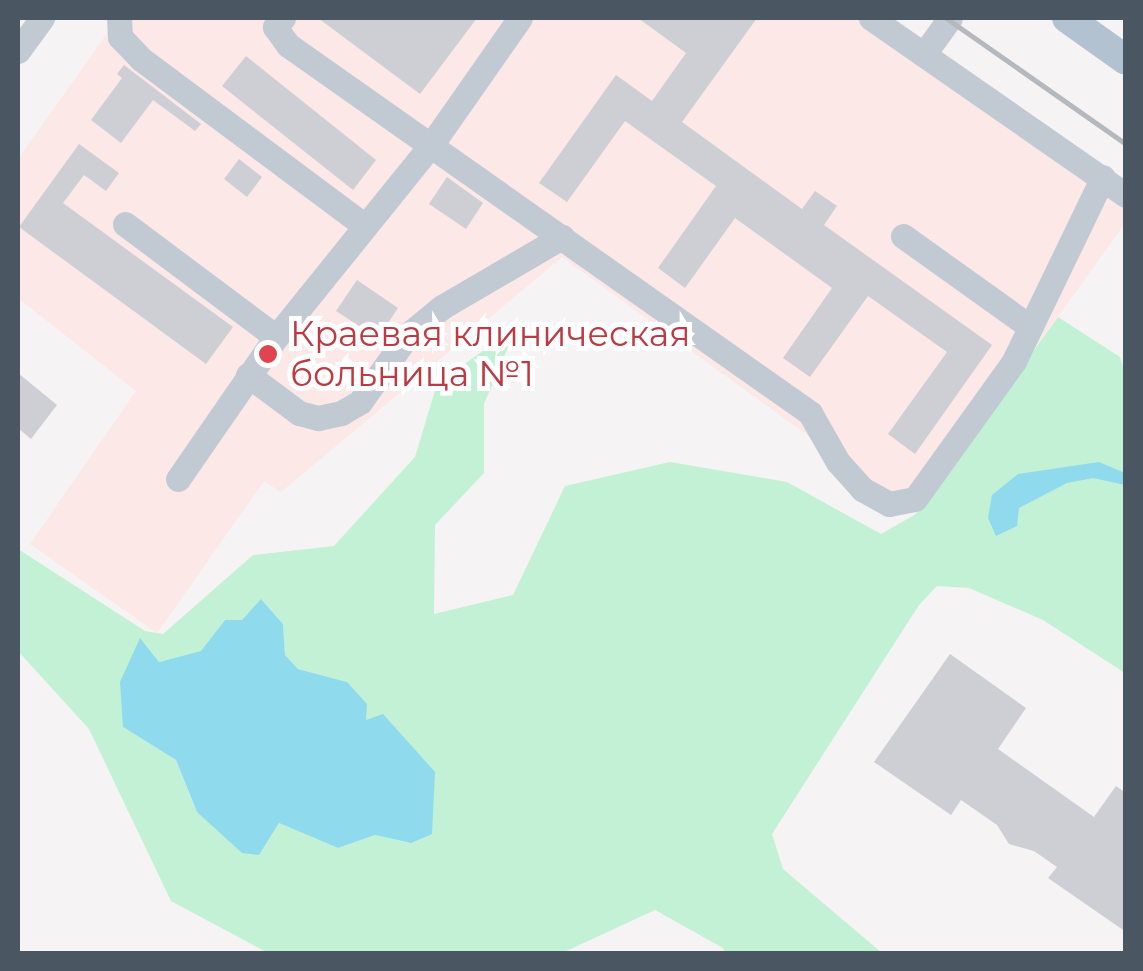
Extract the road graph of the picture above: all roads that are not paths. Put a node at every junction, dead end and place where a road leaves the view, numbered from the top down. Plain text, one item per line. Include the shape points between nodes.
1 (42, 18) edge
2 (119, 18) edge
3 (871, 18) edge
4 (950, 18) edge
5 (1066, 18) edge
6 (515, 19) edge
7 (274, 21) edge
8 (18, 51) edge
9 (924, 54) junction
10 (1126, 60) edge
11 (430, 145) junction
12 (1103, 176) junction
13 (1126, 195) edge
14 (125, 224) dead end
15 (365, 226) junction
16 (903, 236) dead end
17 (562, 238) junction
18 (1030, 327) junction
19 (276, 337) junction
20 (248, 375) junction
21 (178, 480) dead end

1 - 8 lane
2 - 15 lane via 120,38 141,59
3 - 9 lane
4 - 9 lane
5 - 10 main road
6 - 11 lane
7 - 11 lane via 288,45
9 - 12 lane
11 - 15 lane
11 - 17 lane
12 - 13 lane
12 - 18 lane
14 - 19 lane
15 - 19 lane
16 - 18 lane
17 - 18 lane via 810,413 838,462 889,504 914,500 1014,362
17 - 20 lane via 442,307 408,335 360,402 342,413 299,413
19 - 20 lane
20 - 21 lane

